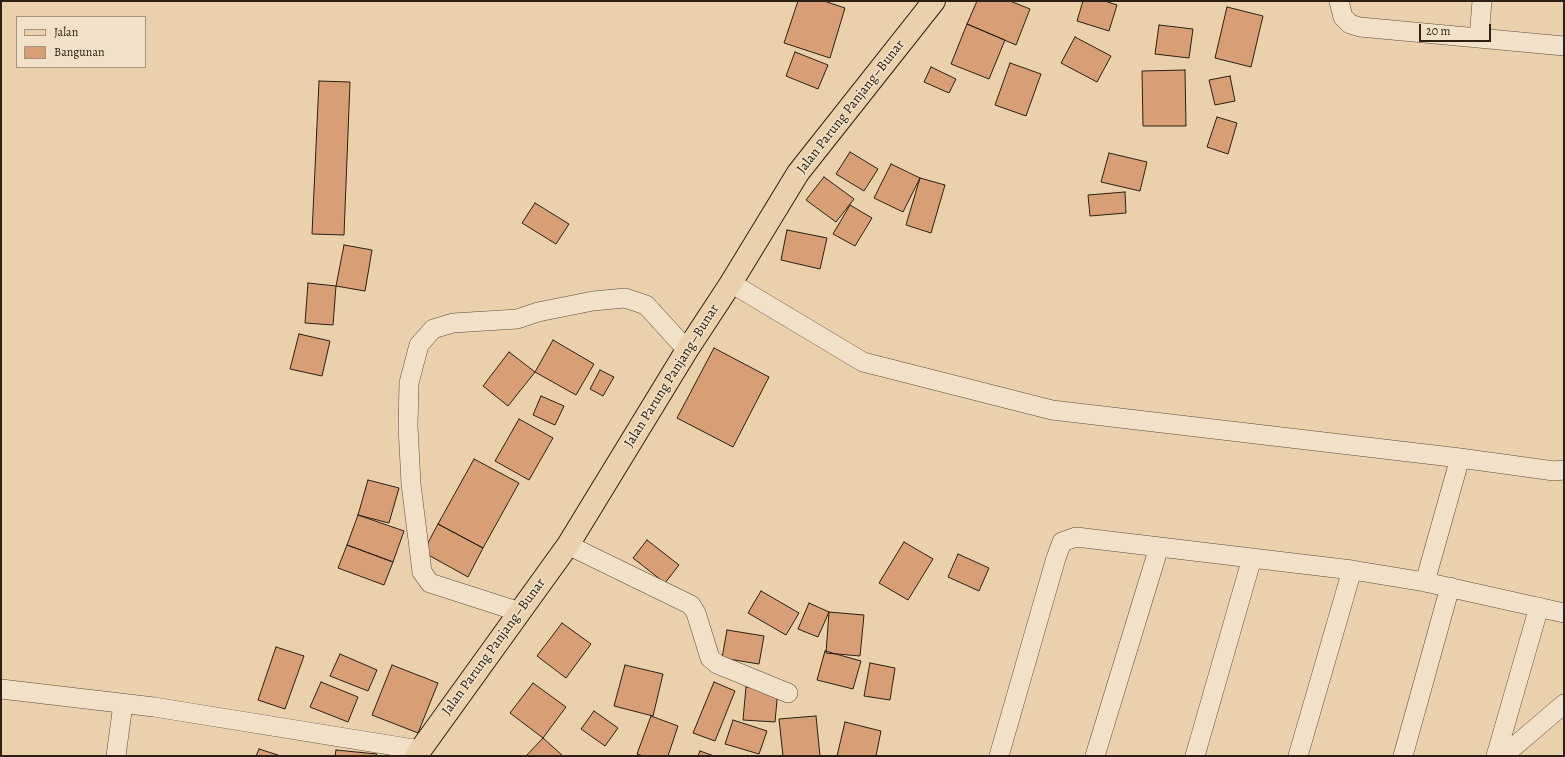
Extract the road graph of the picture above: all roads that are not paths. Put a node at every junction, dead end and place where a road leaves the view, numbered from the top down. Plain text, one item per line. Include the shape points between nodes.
1 (934, 1) edge
2 (1339, 1) edge
3 (1482, 1) edge
4 (1479, 38) junction
5 (1564, 46) edge
6 (731, 283) junction
7 (687, 350) junction
8 (1460, 458) junction
9 (1564, 470) edge
10 (568, 545) junction
11 (1159, 547) junction
12 (1252, 558) junction
13 (1352, 570) junction
14 (1425, 582) junction
15 (1450, 588) junction
16 (1539, 607) junction
17 (520, 612) junction
18 (1564, 613) edge
19 (1, 689) edge
20 (788, 693) dead end
21 (123, 704) junction
22 (1564, 704) edge
23 (418, 753) edge
24 (116, 756) edge
25 (999, 756) edge
26 (1096, 756) edge
27 (1195, 756) edge
28 (1298, 756) edge
29 (1403, 756) edge
30 (1496, 756) edge
31 (1503, 756) edge

1 - 6 main road, Jalan Parung Panjang–Bunar via 798,174
2 - 4 street via 1343,17 1350,24 1360,27
3 - 4 street
4 - 5 street
6 - 7 main road, Jalan Parung Panjang–Bunar
6 - 8 street via 863,362 1052,410
7 - 10 main road, Jalan Parung Panjang–Bunar
7 - 17 street via 646,305 625,298 563,306 517,319 453,323 433,329 419,345 409,383 408,426 411,484 422,572 430,583
8 - 9 street via 1554,471
8 - 14 street
10 - 17 main road, Jalan Parung Panjang–Bunar
10 - 20 street via 691,605 696,613 710,658 717,664
11 - 12 street
11 - 25 street via 1076,537 1062,542
11 - 26 street
12 - 13 street
12 - 27 street
13 - 14 street
13 - 28 street
14 - 15 street
15 - 16 street
15 - 29 street
16 - 18 street
16 - 30 street
17 - 23 main road, Jalan Parung Panjang–Bunar
19 - 21 street
21 - 23 street via 275,726
21 - 24 street
22 - 31 street

